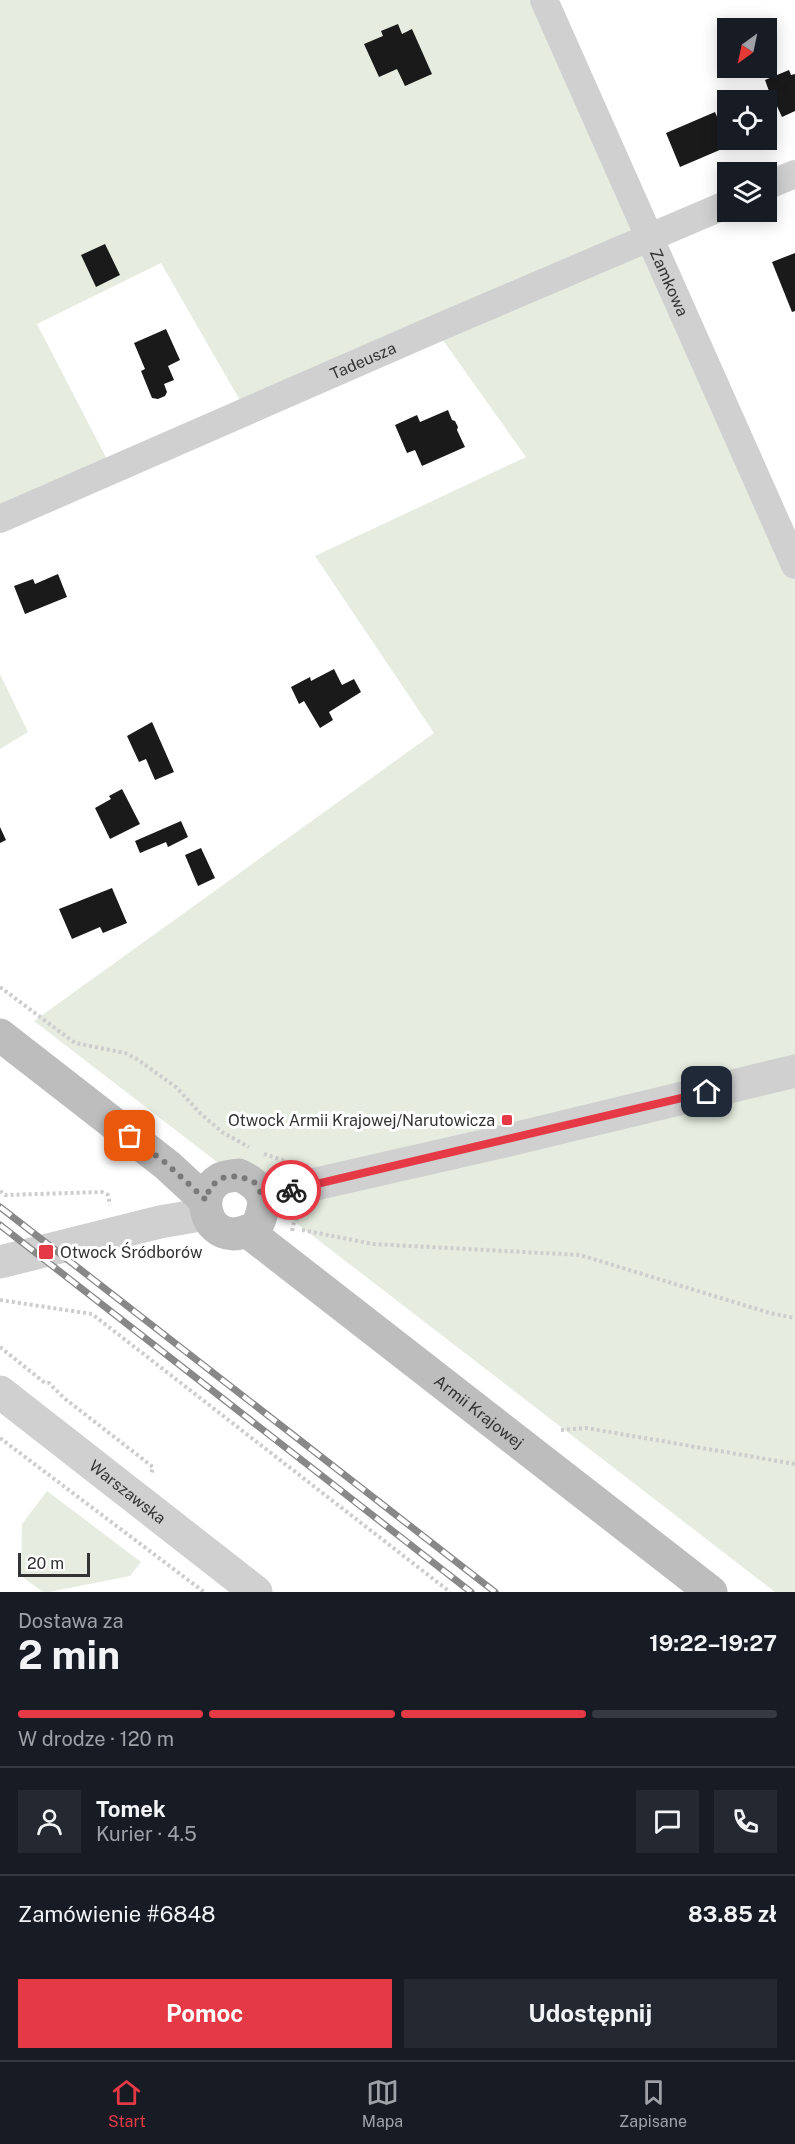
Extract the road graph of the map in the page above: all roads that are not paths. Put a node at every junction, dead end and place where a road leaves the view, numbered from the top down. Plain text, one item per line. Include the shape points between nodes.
1 (544, 0) edge
2 (795, 174) edge
3 (777, 181) edge
4 (717, 209) edge
5 (649, 239) junction
6 (0, 519) edge
7 (795, 565) edge
8 (0, 1035) edge
9 (795, 1071) edge
10 (263, 1196) junction
11 (206, 1207) junction
12 (247, 1231) junction
13 (0, 1262) edge
14 (0, 1392) edge
15 (256, 1592) edge
16 (711, 1592) edge

1 - 5 street, Zamkowa
2 - 3 street
4 - 5 street, Tadeusza
5 - 6 street, Tadeusza
5 - 7 street, Zamkowa
8 - 11 main road via 167,1164
9 - 10 street
10 - 11 main road via 254,1182 239,1176 222,1178 210,1187
10 - 12 main road via 262,1216 256,1228
11 - 12 main road via 213,1224 222,1232
11 - 13 street
12 - 16 main road, Armii Krajowej
14 - 15 street, Warszawska

